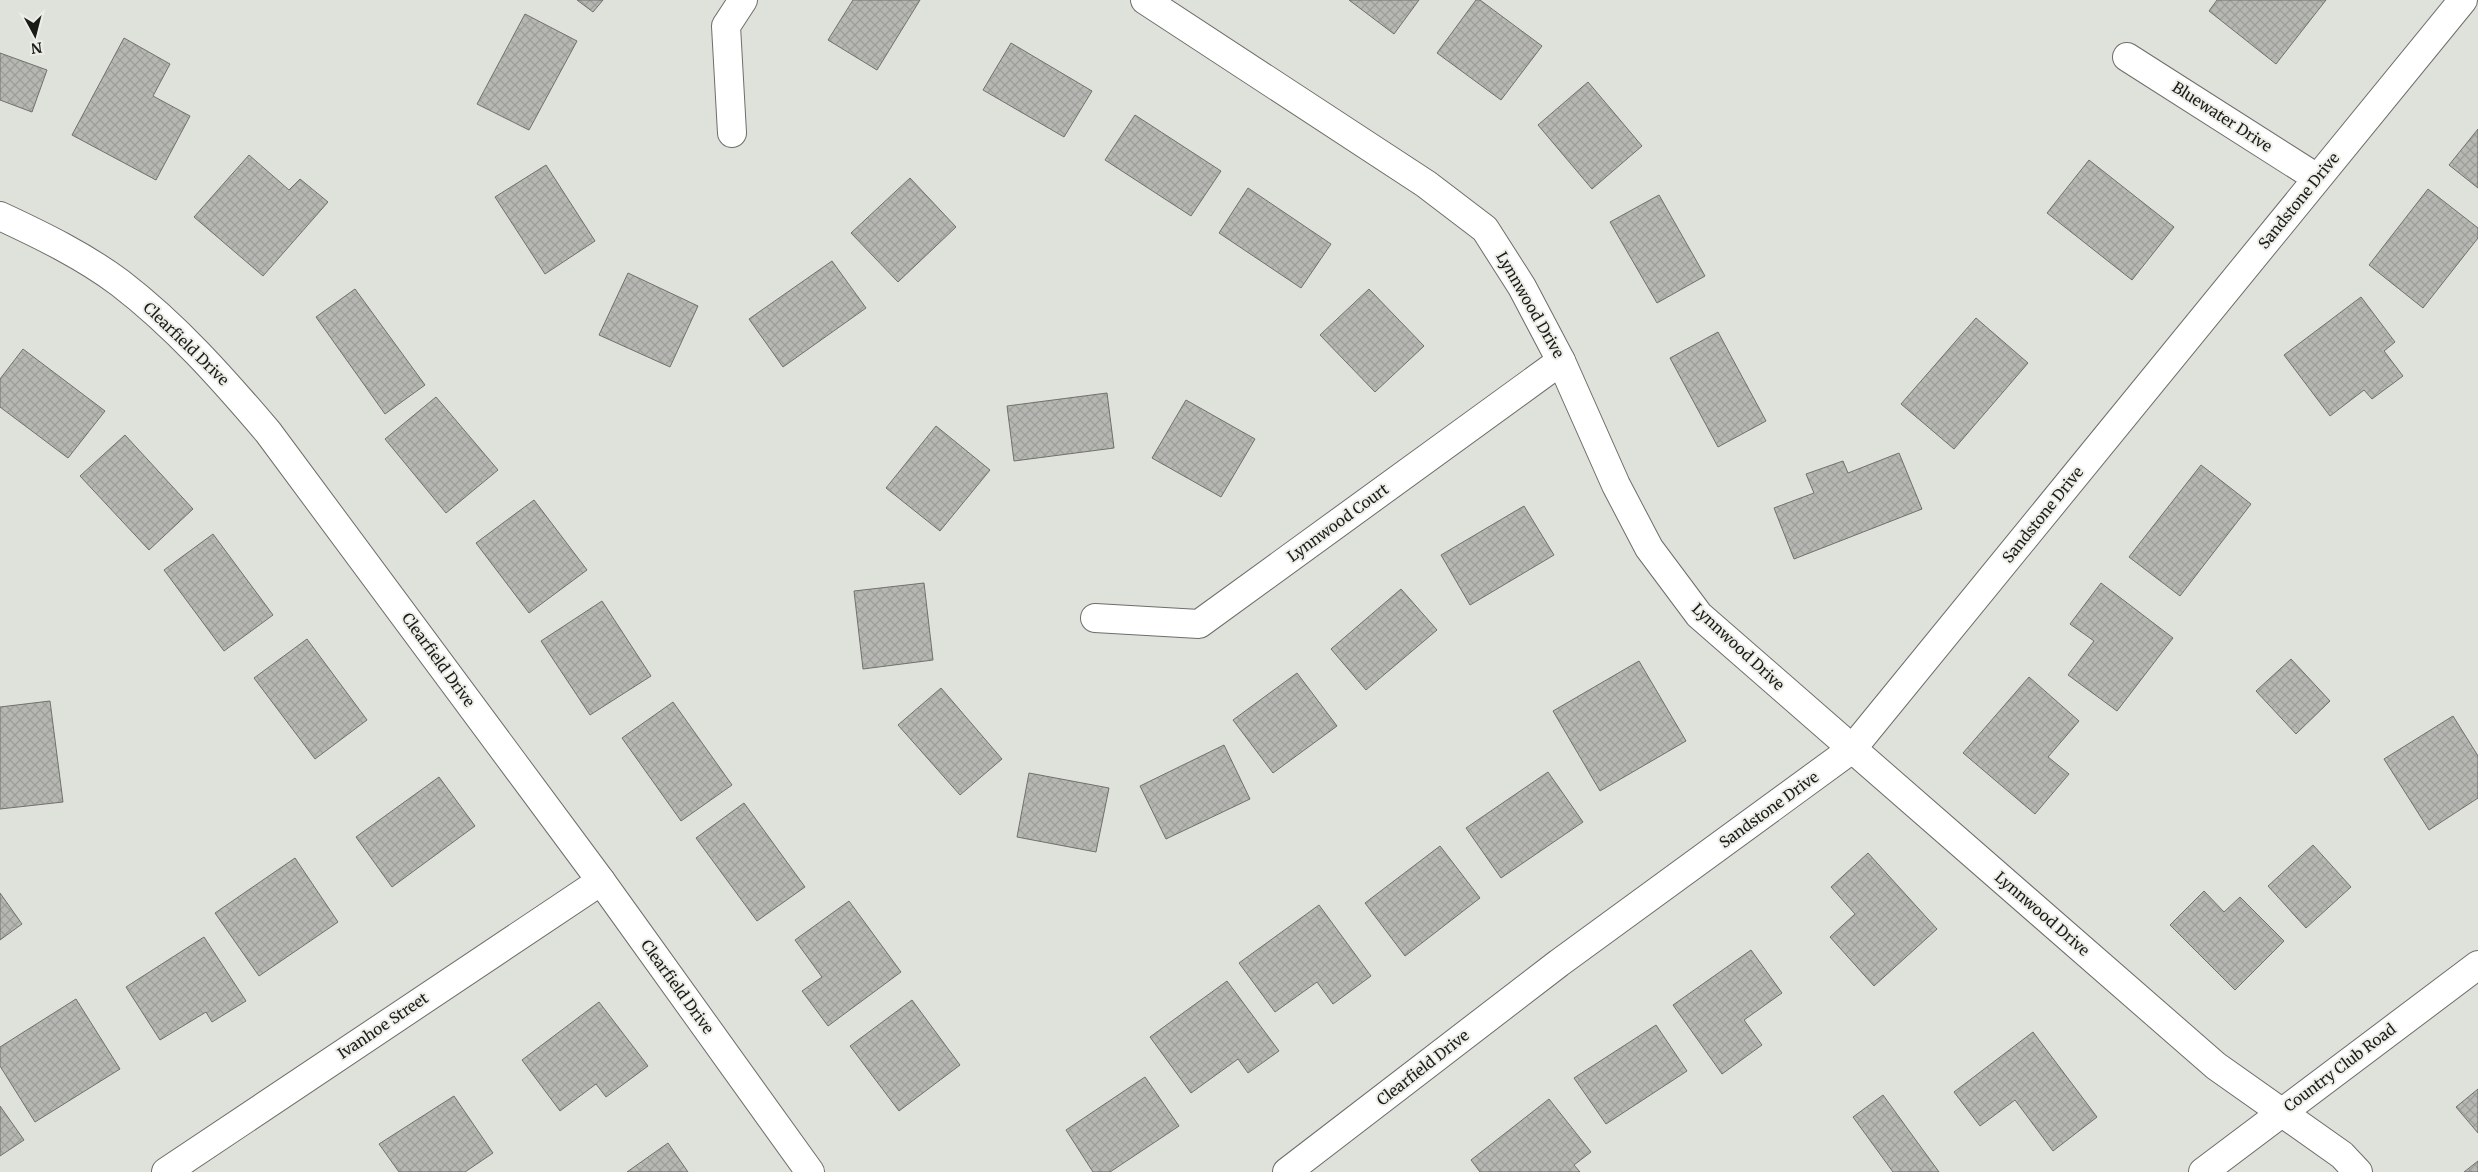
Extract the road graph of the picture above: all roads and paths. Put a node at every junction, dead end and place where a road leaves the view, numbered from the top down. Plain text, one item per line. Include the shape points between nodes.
1 (743, 0) edge
2 (1145, 0) edge
3 (2463, 0) edge
4 (2127, 57) dead end
5 (732, 133) dead end
6 (2317, 178) junction
7 (0, 216) edge
8 (1562, 361) junction
9 (1095, 618) dead end
10 (1852, 749) junction
11 (601, 881) junction
12 (1559, 963) joint
13 (2478, 965) edge
14 (2281, 1113) junction
15 (166, 1172) edge
16 (810, 1172) edge
17 (1287, 1172) edge
18 (2203, 1172) edge
19 (2358, 1172) edge

1 - 5 street via 726,26
2 - 8 street, Lynnwood Drive via 1426,184 1485,229 1522,287
3 - 6 street, Sandstone Drive
4 - 6 street, Bluewater Drive
6 - 10 street, Sandstone Drive
7 - 11 street, Clearfield Drive via 46,238 119,282 208,362 268,432
8 - 9 street, Lynnwood Court via 1199,624
8 - 10 street, Lynnwood Drive via 1616,485 1649,548 1699,615
10 - 12 street, Sandstone Drive
10 - 14 street, Lynnwood Drive via 2216,1066
11 - 15 street, Ivanhoe Street
11 - 16 street, Clearfield Drive
12 - 17 street, Clearfield Drive
13 - 14 street, Country Club Road
14 - 18 street, Country Club Road
14 - 19 street, Lynnwood Drive via 2349,1160

